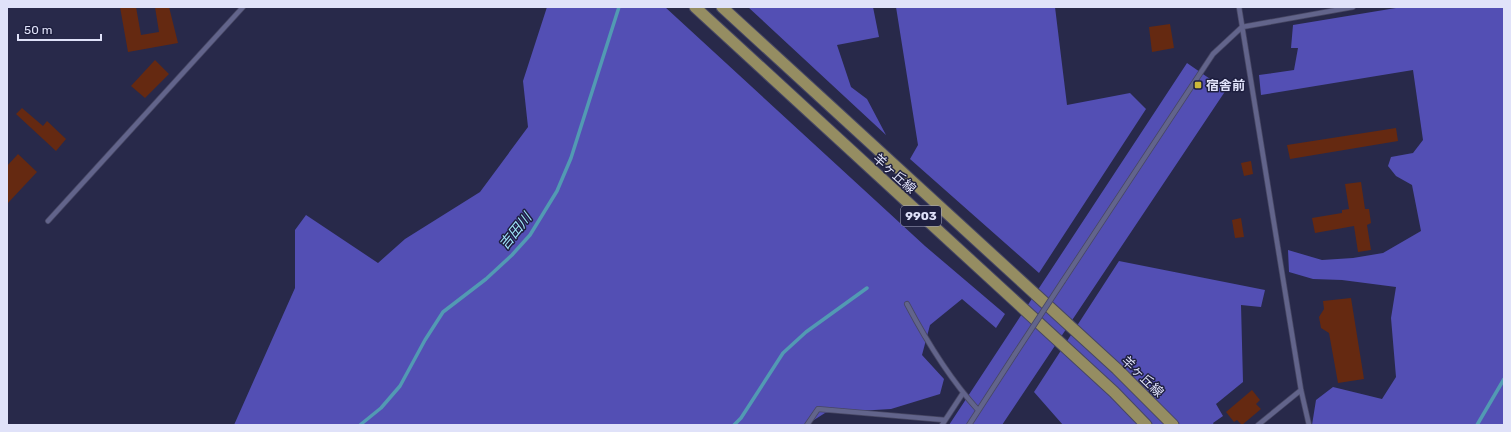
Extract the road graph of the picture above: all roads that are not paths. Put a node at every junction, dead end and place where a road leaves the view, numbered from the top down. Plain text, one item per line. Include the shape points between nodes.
1 (244, 7) edge
2 (695, 7) edge
3 (722, 7) edge
4 (1239, 7) edge
5 (1353, 7) edge
6 (1242, 27) junction
7 (48, 221) dead end
8 (907, 304) dead end
9 (1301, 390) junction
10 (963, 393) junction
11 (978, 410) junction
12 (945, 420) junction
13 (807, 425) edge
14 (942, 425) edge
15 (968, 425) edge
16 (1146, 425) edge
17 (1173, 425) edge
18 (1258, 425) edge
19 (1309, 425) edge

1 - 7 lane
2 - 16 main road, 羊ヶ丘線 / 9903 via 1114,392
3 - 17 main road, 羊ヶ丘線 / 9903 via 1117,369
4 - 6 lane
5 - 6 lane
6 - 9 lane
6 - 11 lane, bridge via 1213,54
8 - 10 lane via 932,350
9 - 18 lane
9 - 19 lane
10 - 11 lane
10 - 12 lane
11 - 15 lane
12 - 13 lane via 818,409
12 - 14 lane

